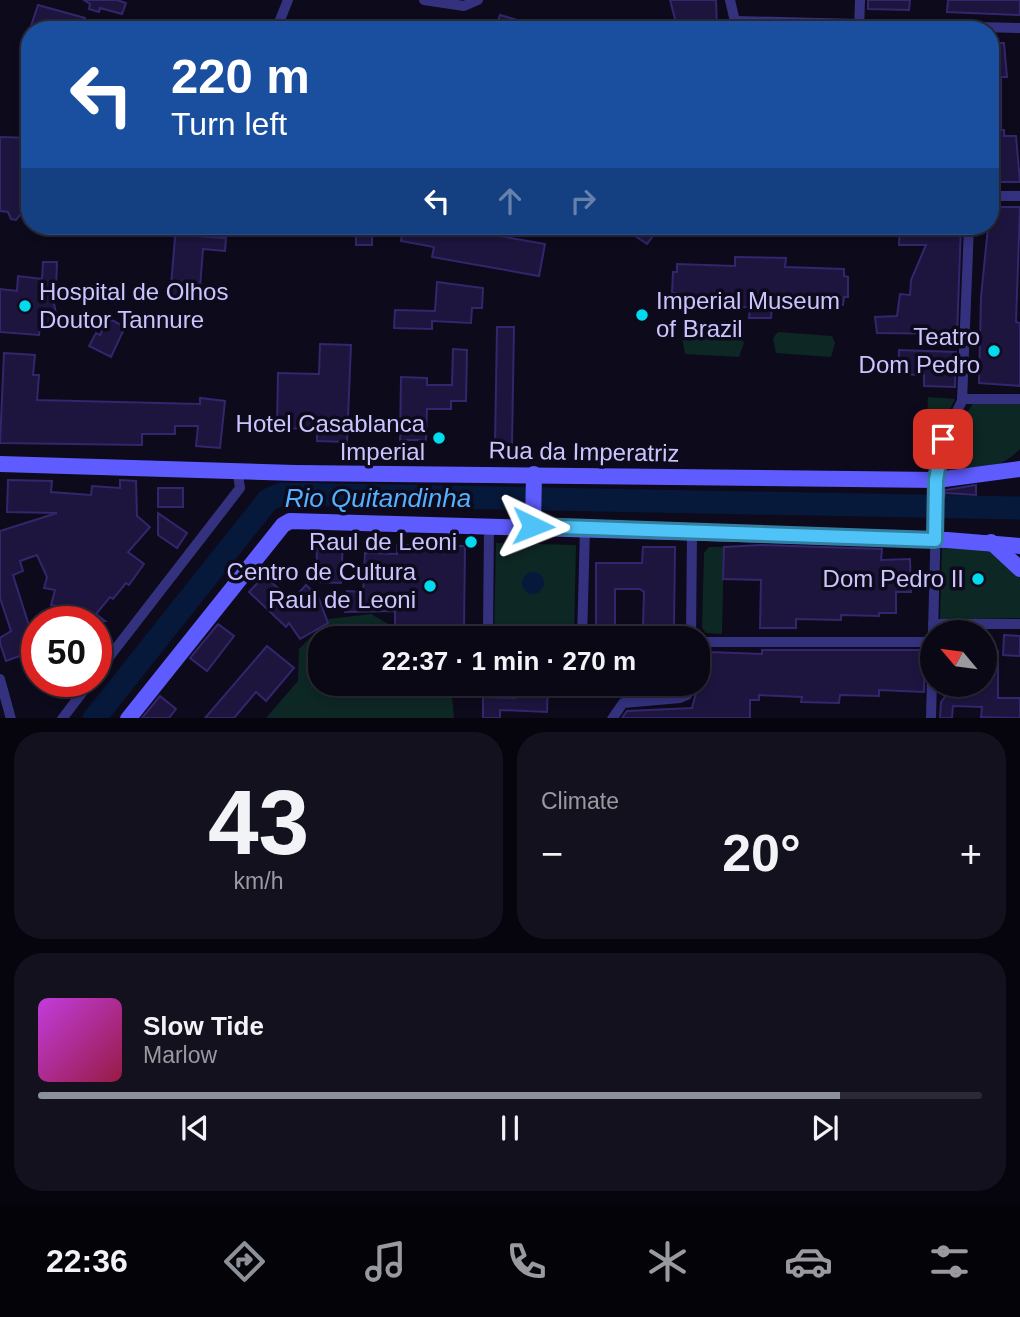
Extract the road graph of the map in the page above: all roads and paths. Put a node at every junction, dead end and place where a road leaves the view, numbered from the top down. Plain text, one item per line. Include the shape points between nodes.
1 (288, 0) edge
2 (424, 0) edge
3 (478, 0) edge
4 (730, 0) edge
5 (860, 0) edge
6 (280, 21) edge
7 (736, 21) edge
8 (859, 21) edge
9 (999, 28) edge
10 (1020, 28) edge
11 (999, 196) edge
12 (1020, 196) edge
13 (970, 235) edge
14 (962, 399) junction
15 (1020, 399) edge
16 (0, 464) edge
17 (1017, 466) edge
18 (231, 470) junction
19 (534, 474) junction
20 (936, 480) junction
21 (489, 526) junction
22 (533, 526) junction
23 (584, 528) junction
24 (692, 532) junction
25 (935, 540) junction
26 (991, 542) junction
27 (1020, 546) edge
28 (1020, 569) edge
29 (933, 620) edge
30 (1020, 624) edge
31 (488, 626) edge
32 (582, 626) edge
33 (691, 626) edge
34 (998, 626) edge
35 (710, 642) edge
36 (920, 642) edge
37 (112, 653) edge
38 (0, 679) edge
39 (685, 696) edge
40 (79, 697) edge
41 (932, 697) edge
42 (11, 718) edge
43 (63, 718) edge
44 (129, 718) edge
45 (613, 718) edge
46 (931, 718) edge

1 - 6 street
2 - 3 street via 464,6
4 - 7 street
5 - 8 street
9 - 10 street
11 - 12 street
13 - 14 street
14 - 15 street
14 - 20 street via 943,439
16 - 18 main road, Rua da Imperatriz
17 - 20 main road, Rua da Imperatriz
18 - 19 main road, Rua da Imperatriz
18 - 37 street via 238,475 240,488
19 - 20 main road, Rua da Imperatriz
19 - 22 main road
20 - 25 street
21 - 22 main road
21 - 31 street
21 - 44 main road via 290,520
22 - 23 main road
23 - 24 main road
23 - 32 street
24 - 25 main road
24 - 33 street
25 - 26 main road
25 - 29 street
26 - 27 main road
26 - 28 main road
30 - 34 street
35 - 36 street
38 - 42 street
39 - 45 street via 623,703
40 - 43 street
41 - 46 street

